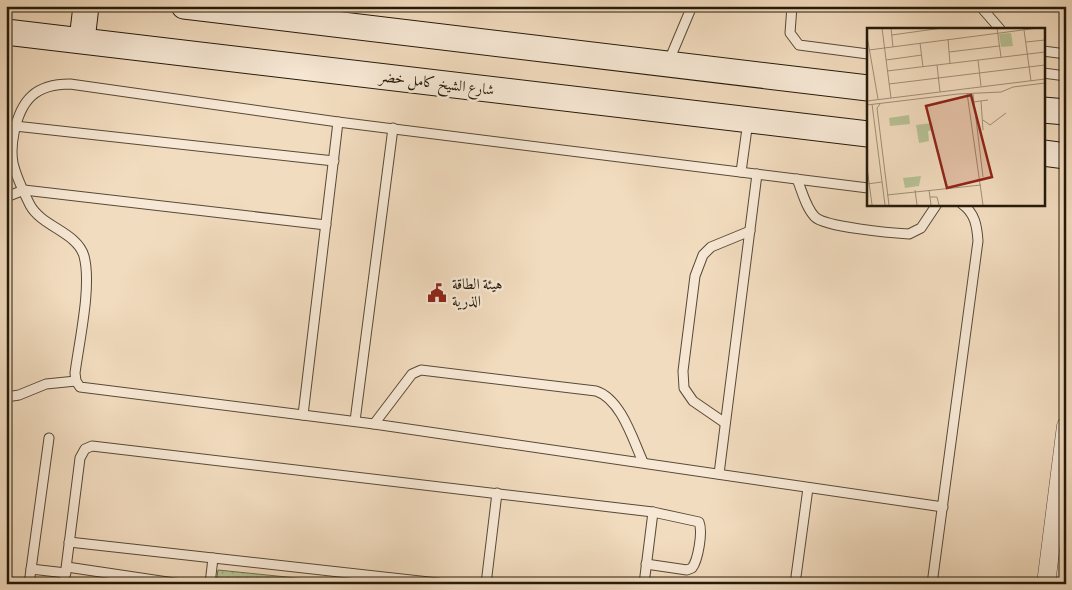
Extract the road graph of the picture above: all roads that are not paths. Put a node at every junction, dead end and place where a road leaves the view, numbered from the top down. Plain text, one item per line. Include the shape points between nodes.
1 (86, 6) edge
2 (184, 6) edge
3 (692, 6) edge
4 (792, 6) edge
5 (980, 6) edge
6 (999, 28) edge
7 (6, 32) edge
8 (82, 40) junction
9 (1044, 51) edge
10 (1066, 52) edge
11 (867, 54) edge
12 (668, 63) junction
13 (1044, 73) edge
14 (1066, 76) edge
15 (867, 88) edge
16 (1044, 110) edge
17 (1066, 112) edge
18 (338, 122) junction
19 (748, 122) junction
20 (16, 126) junction
21 (393, 128) junction
22 (867, 134) edge
23 (1044, 153) edge
24 (1066, 156) edge
25 (334, 160) junction
26 (10, 165) edge
27 (740, 172) junction
28 (757, 174) junction
29 (797, 179) junction
30 (867, 188) edge
31 (24, 190) junction
32 (6, 197) edge
33 (936, 205) edge
34 (963, 205) edge
35 (326, 225) junction
36 (750, 230) junction
37 (76, 381) junction
38 (6, 397) edge
39 (303, 415) junction
40 (355, 421) junction
41 (726, 423) junction
42 (374, 424) junction
43 (1066, 426) edge
44 (49, 438) dead end
45 (643, 462) junction
46 (719, 474) junction
47 (808, 488) junction
48 (497, 493) junction
49 (943, 507) junction
50 (653, 512) junction
51 (70, 542) junction
52 (213, 558) junction
53 (646, 564) junction
54 (31, 569) junction
55 (66, 570) junction
56 (29, 584) edge
57 (64, 584) edge
58 (182, 584) edge
59 (210, 584) edge
60 (446, 584) edge
61 (486, 584) edge
62 (644, 584) edge
63 (795, 584) edge
64 (932, 584) edge
65 (1046, 584) edge

1 - 8 main road
2 - 12 main road
3 - 12 lane
4 - 11 lane via 790,33 799,45
5 - 6 lane
7 - 8 main road, شارع الشيخ كامل خضر
8 - 19 main road, شارع الشيخ كامل خضر
9 - 10 lane
12 - 15 main road
13 - 14 lane
16 - 17 main road
18 - 20 lane via 55,84 40,89 28,99 19,112
18 - 21 lane
18 - 25 lane
19 - 22 main road, شارع الشيخ كامل خضر
19 - 27 lane
20 - 25 lane
20 - 26 lane
21 - 27 lane
21 - 40 lane
23 - 24 main road
25 - 35 lane
26 - 31 lane
27 - 28 lane
28 - 29 lane
28 - 36 lane
29 - 30 lane
29 - 33 lane via 812,214 817,220 830,224 909,234 921,228
31 - 32 lane
31 - 35 lane
31 - 37 lane via 36,215 75,242 84,254 87,279
34 - 49 lane via 973,215 978,241
35 - 39 lane
36 - 41 lane
36 - 41 lane via 721,241 703,255 697,265 692,295 684,388 693,401
37 - 38 lane via 46,384
37 - 39 lane via 88,390
39 - 40 lane
40 - 42 lane
41 - 46 lane
42 - 45 lane
42 - 45 lane via 412,374 421,370 596,391 607,395 615,404
43 - 65 street
44 - 54 lane
45 - 46 lane
46 - 47 lane
47 - 49 lane
47 - 63 lane
48 - 50 lane
48 - 51 lane via 92,446 80,458
48 - 61 lane
49 - 64 lane
50 - 53 lane
50 - 53 lane via 696,520 701,528 692,568
51 - 52 lane
51 - 55 lane
52 - 59 lane
52 - 60 lane
53 - 62 lane
54 - 55 lane
54 - 56 lane
55 - 57 lane
55 - 58 lane

